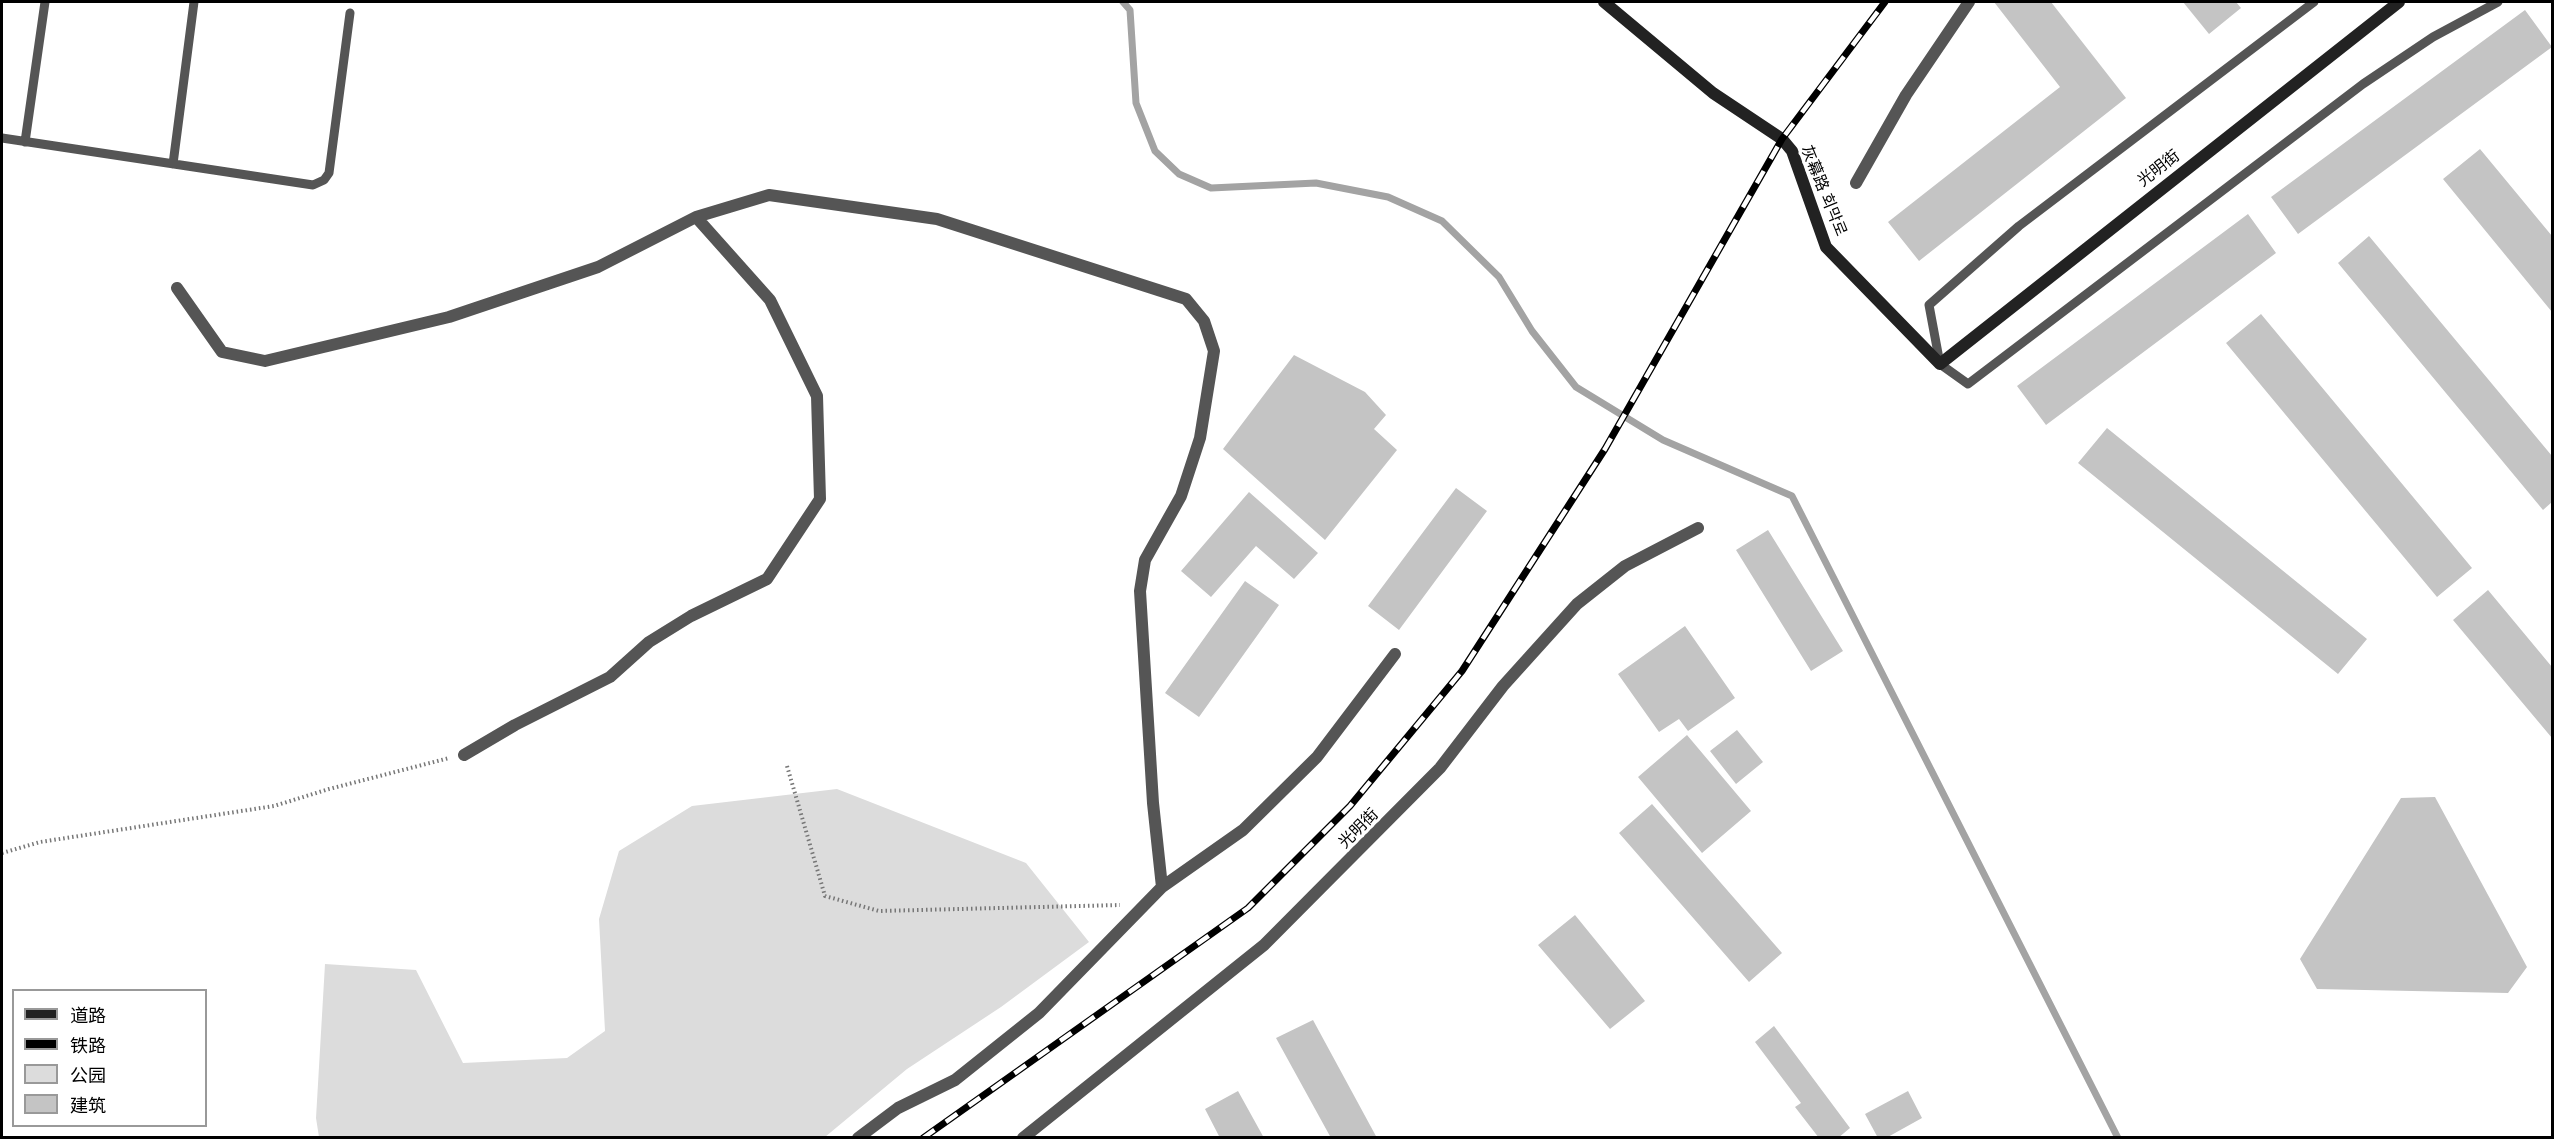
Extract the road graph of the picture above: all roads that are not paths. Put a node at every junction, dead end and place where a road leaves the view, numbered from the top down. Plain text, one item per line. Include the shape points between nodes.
1 (45, 2) edge
2 (194, 2) edge
3 (1604, 2) edge
4 (1969, 2) edge
5 (2314, 2) edge
6 (2400, 2) edge
7 (2498, 2) edge
8 (350, 13) dead end
9 (2, 138) edge
10 (25, 141) junction
11 (173, 164) junction
12 (1856, 183) dead end
13 (696, 217) junction
14 (177, 288) dead end
15 (1940, 364) junction
16 (1698, 528) dead end
17 (1395, 654) dead end
18 (464, 754) road end
19 (1161, 887) junction
20 (858, 1137) edge
21 (1023, 1137) edge

1 - 10 lane
2 - 11 lane
3 - 15 main road, 灰幕路 회막로 via 1713,93 1782,139 1792,151 1826,247
4 - 12 street via 1906,95
5 - 15 lane via 2019,226 1929,305
6 - 15 main road, 光明街
7 - 15 lane via 2433,37 2363,84 1968,384
8 - 11 lane via 329,173 324,180 313,185
9 - 10 lane
10 - 11 lane
13 - 14 street via 598,267 449,317 264,361 222,352
13 - 18 street via 770,300 817,396 820,499 767,579 691,616 649,642 610,677
13 - 19 street via 769,195 937,219 1186,299 1204,321 1214,351 1200,438 1181,496 1145,560 1140,591
16 - 21 street, 光明街 via 1625,566 1577,604 1503,686 1440,768 1264,945
17 - 19 street via 1317,757 1243,830
19 - 20 street via 1039,1013 955,1080 898,1108

